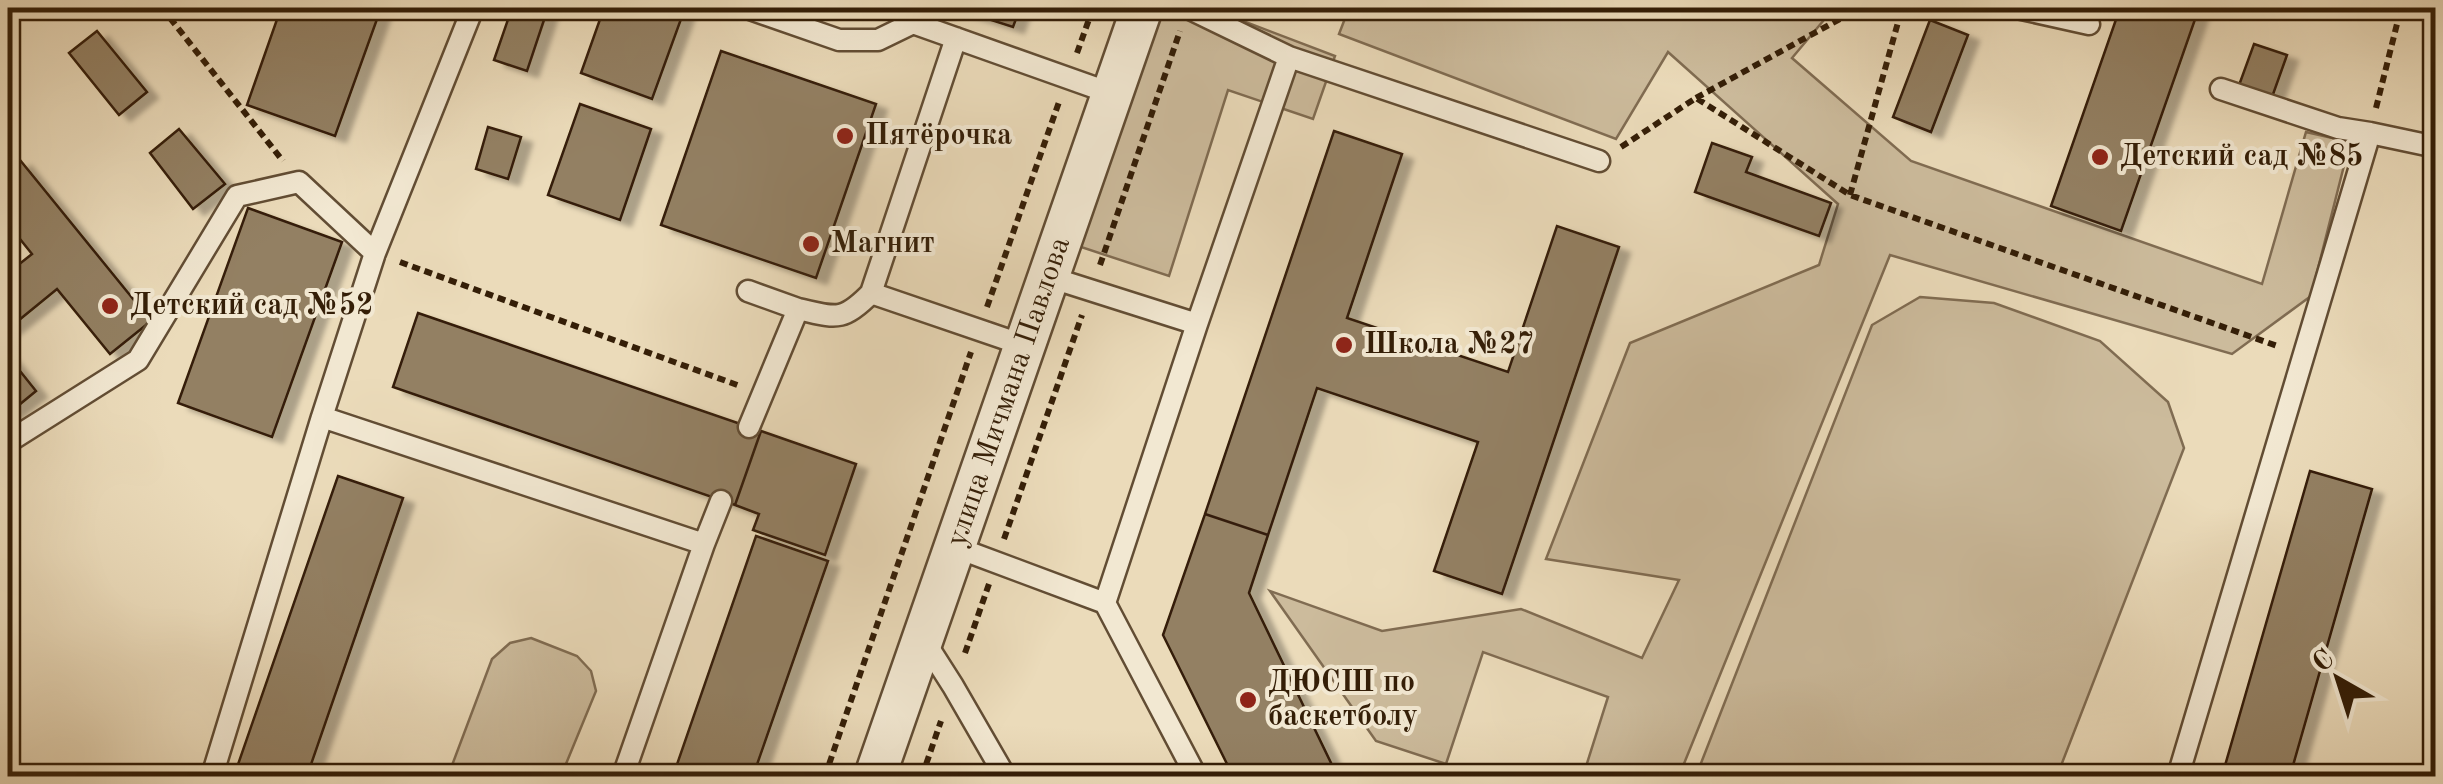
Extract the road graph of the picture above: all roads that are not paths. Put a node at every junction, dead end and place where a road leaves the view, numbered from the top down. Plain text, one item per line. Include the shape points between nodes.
1 (472, 8) edge
2 (747, 8) edge
3 (1142, 8) edge
4 (1188, 8) edge
5 (2018, 8) edge
6 (916, 16) edge
7 (2089, 24) dead end
8 (956, 38) junction
9 (1289, 57) junction
10 (2221, 89) dead end
11 (1113, 94) junction
12 (2370, 133) junction
13 (2436, 147) edge
14 (1599, 161) road end
15 (375, 253) junction
16 (1049, 277) junction
17 (748, 290) dead end
18 (871, 293) junction
19 (798, 309) junction
20 (1197, 324) junction
21 (1026, 346) junction
22 (322, 417) junction
23 (749, 427) dead end
24 (8, 442) edge
25 (721, 501) dead end
26 (704, 544) junction
27 (955, 547) junction
28 (1105, 603) junction
29 (923, 640) junction
30 (212, 776) edge
31 (624, 776) edge
32 (875, 776) edge
33 (1005, 776) edge
34 (1196, 776) edge
35 (2178, 776) edge

1 - 15 lane
2 - 6 lane via 839,40 878,40
3 - 11 street, улица Мичмана Павлова
4 - 9 lane
5 - 7 lane
6 - 8 lane
8 - 11 lane
8 - 18 lane
9 - 14 lane
9 - 20 lane
10 - 12 lane
11 - 16 street, улица Мичмана Павлова
12 - 13 lane
12 - 35 lane
15 - 22 lane
15 - 24 lane via 299,182 237,196 138,360
16 - 20 lane
16 - 21 street, улица Мичмана Павлова
17 - 19 lane
18 - 19 lane via 836,318
18 - 21 lane
19 - 23 lane
20 - 28 lane
21 - 27 street, улица Мичмана Павлова
22 - 26 lane
22 - 30 lane
25 - 26 lane
26 - 31 lane
27 - 28 lane
27 - 29 street, улица Мичмана Павлова
28 - 34 lane
29 - 32 street, улица Мичмана Павлова
29 - 33 lane

